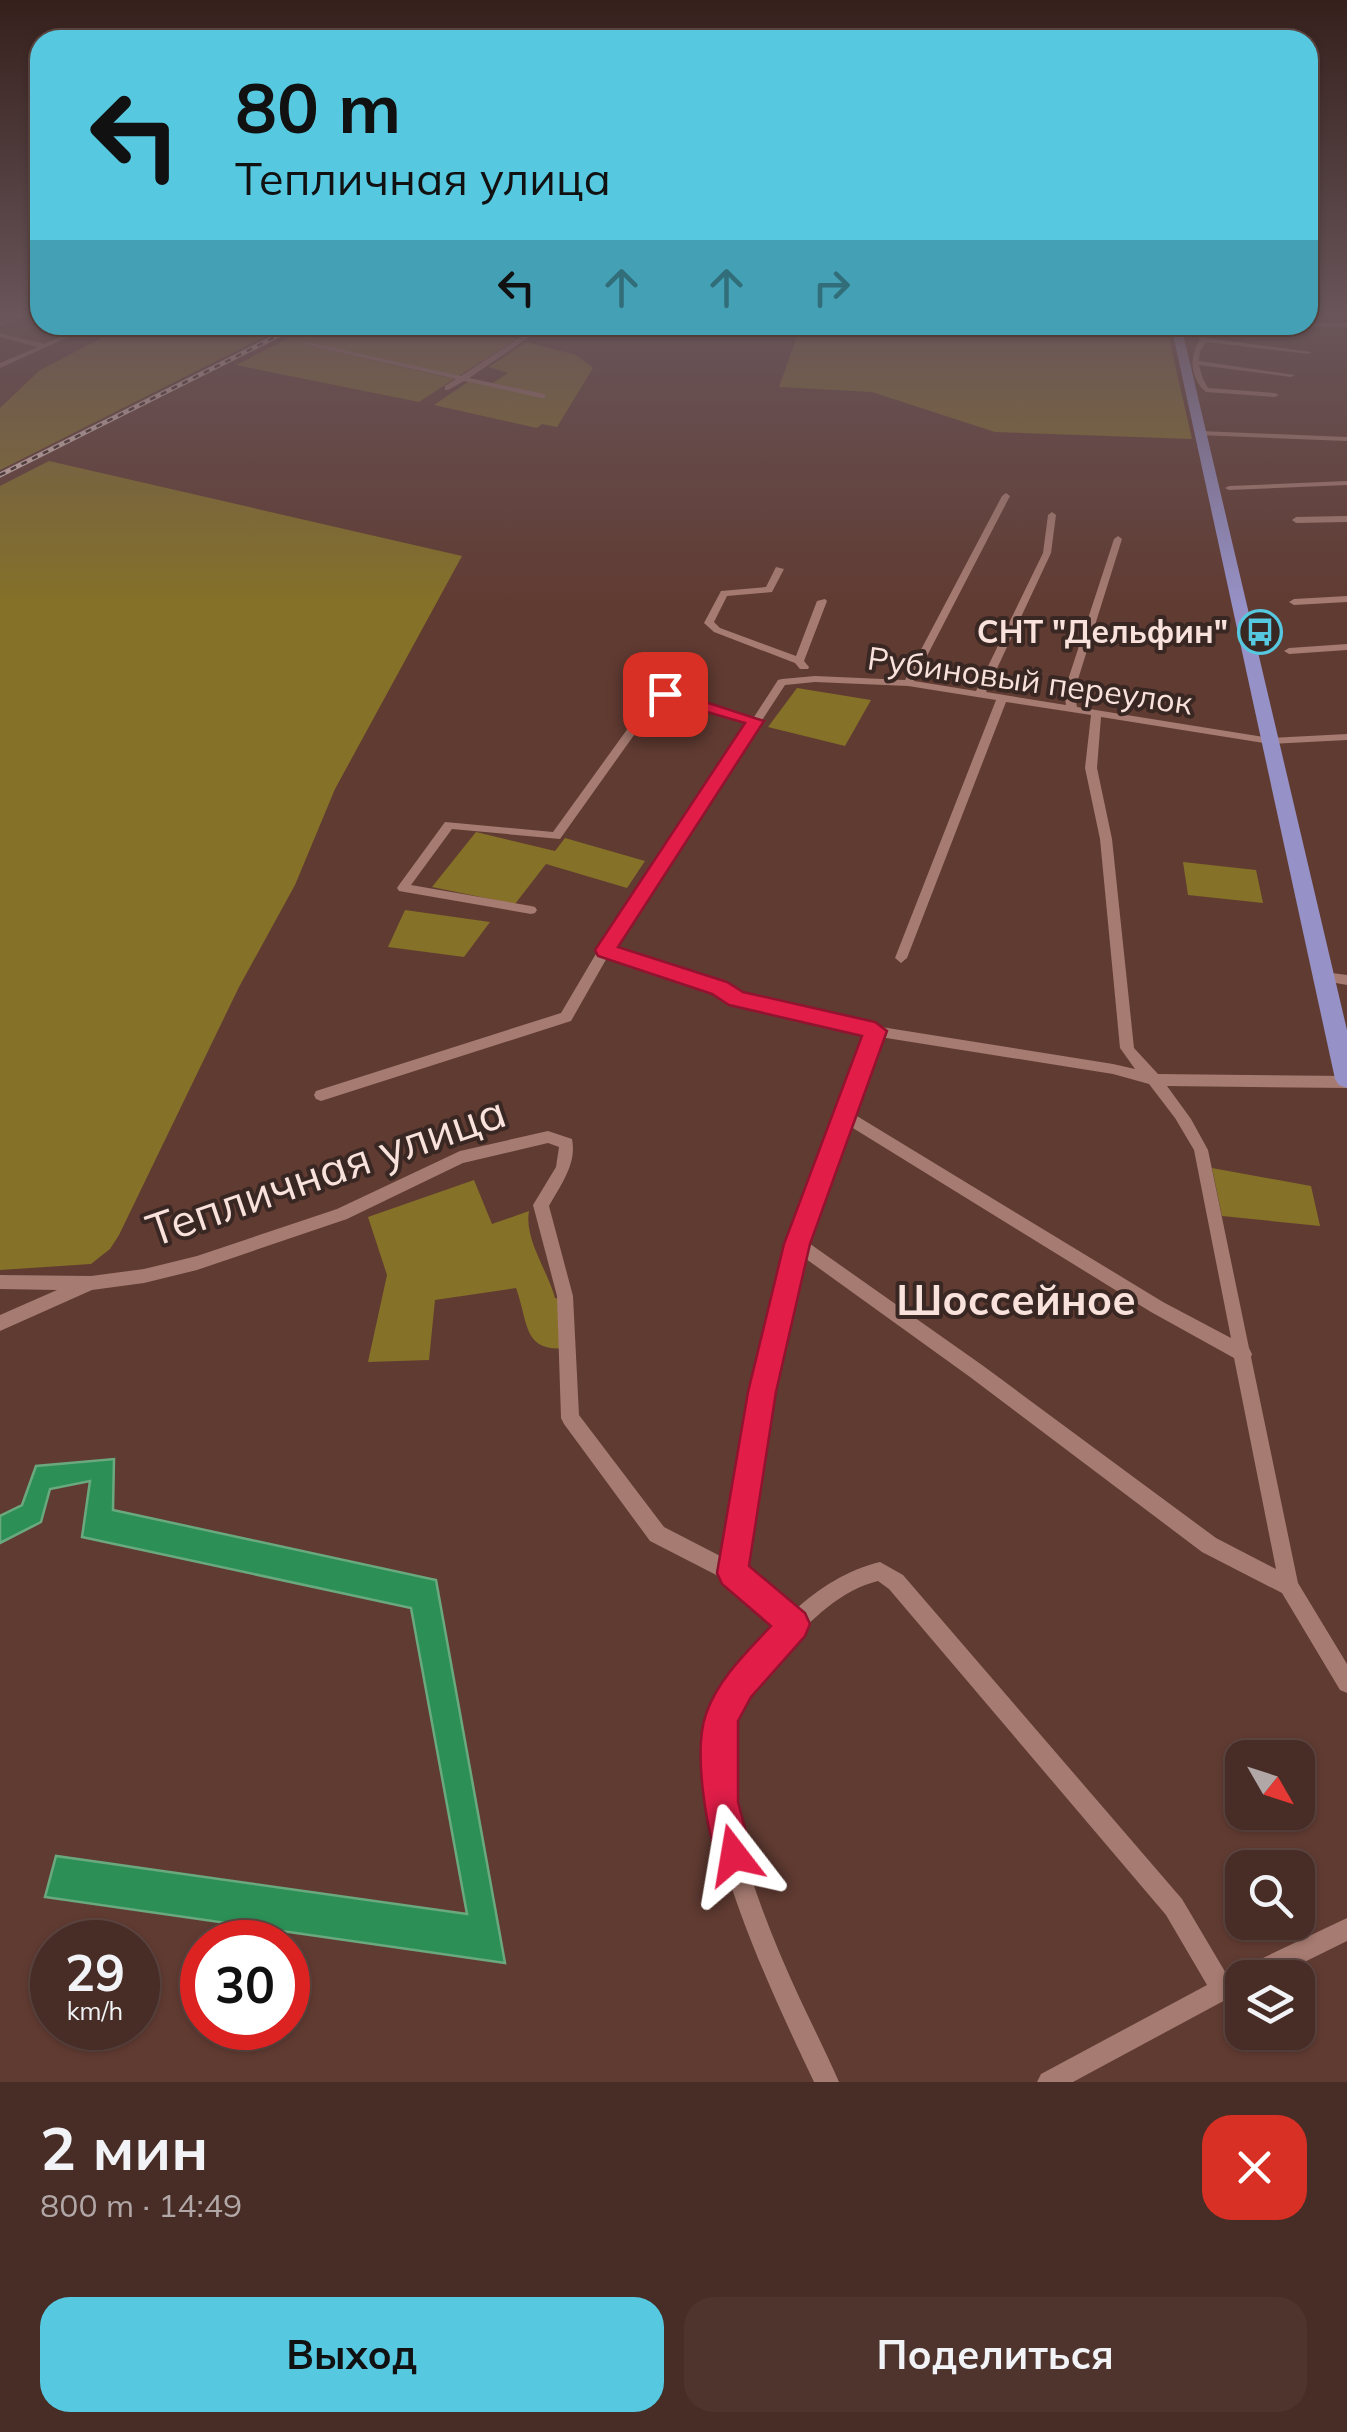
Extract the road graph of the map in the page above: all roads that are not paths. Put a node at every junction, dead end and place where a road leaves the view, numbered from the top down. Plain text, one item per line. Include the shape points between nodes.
1 (1195, 409) edge
2 (1201, 433) junction
3 (1347, 439) edge
4 (1347, 482) edge
5 (1229, 488) dead end
6 (1006, 496) dead end
7 (1052, 515) dead end
8 (1296, 520) dead end
9 (1347, 520) edge
10 (1118, 539) dead end
11 (779, 569) dead end
12 (1347, 598) edge
13 (822, 601) dead end
14 (1294, 602) dead end
15 (1347, 647) edge
16 (1288, 651) dead end
17 (798, 661) junction
18 (815, 679) junction
19 (908, 684) junction
20 (980, 696) junction
21 (1001, 700) junction
22 (1072, 711) junction
23 (1096, 716) junction
24 (755, 721) junction
25 (1347, 737) edge
26 (1270, 741) junction
27 (531, 910) dead end
28 (605, 950) junction
29 (901, 958) dead end
30 (1336, 978) edge
31 (875, 1031) junction
32 (1154, 1080) junction
33 (1347, 1080) edge
34 (321, 1095) dead end
35 (844, 1116) junction
36 (797, 1244) junction
37 (0, 1282) edge
38 (91, 1283) junction
39 (0, 1323) edge
40 (1244, 1354) junction
41 (733, 1573) junction
42 (1289, 1586) junction
43 (794, 1624) junction
44 (1347, 1683) edge
45 (1347, 1929) edge
46 (1283, 1960) edge
47 (1225, 1968) edge
48 (1225, 1988) edge
49 (827, 2082) edge
50 (1050, 2082) edge

1 - 2 main road
2 - 3 street
2 - 26 main road
4 - 5 street
6 - 19 street
7 - 20 street via 1047,554
8 - 9 street
10 - 22 street via 1068,692
11 - 17 street via 769,590 724,593 710,623
12 - 14 street
13 - 17 street
15 - 16 street
17 - 18 street
18 - 19 street, Рубиновый переулок
18 - 24 street, Рубиновый переулок via 782,682
19 - 20 street, Рубиновый переулок
20 - 21 street, Рубиновый переулок
21 - 22 street, Рубиновый переулок
21 - 29 street
22 - 23 street, Рубиновый переулок
23 - 26 street, Рубиновый переулок
23 - 32 street via 1091,768 1106,839 1127,1048
24 - 27 street via 676,696 656,698 556,836 449,824 403,888
24 - 28 street
25 - 26 street, Рубиновый переулок
26 - 30 main road
28 - 31 street via 736,999
28 - 34 street via 566,1017
30 - 33 main road
31 - 32 street
31 - 35 street
32 - 33 street
32 - 40 street via 1202,1150
35 - 36 street
35 - 40 street
36 - 41 street via 762,1392
36 - 42 street via 1209,1545
37 - 38 street
38 - 39 street
38 - 41 street, Тепличная улица via 197,1263 342,1214 460,1158 548,1138 567,1143 562,1168 540,1205 566,1296 570,1418 657,1534
40 - 42 street
41 - 43 street, Тепличная улица
42 - 44 street
43 - 47 street via 862,1574 880,1571 896,1582
43 - 49 street via 740,1685 721,1718 720,1802 773,1970
45 - 46 street
48 - 50 street

